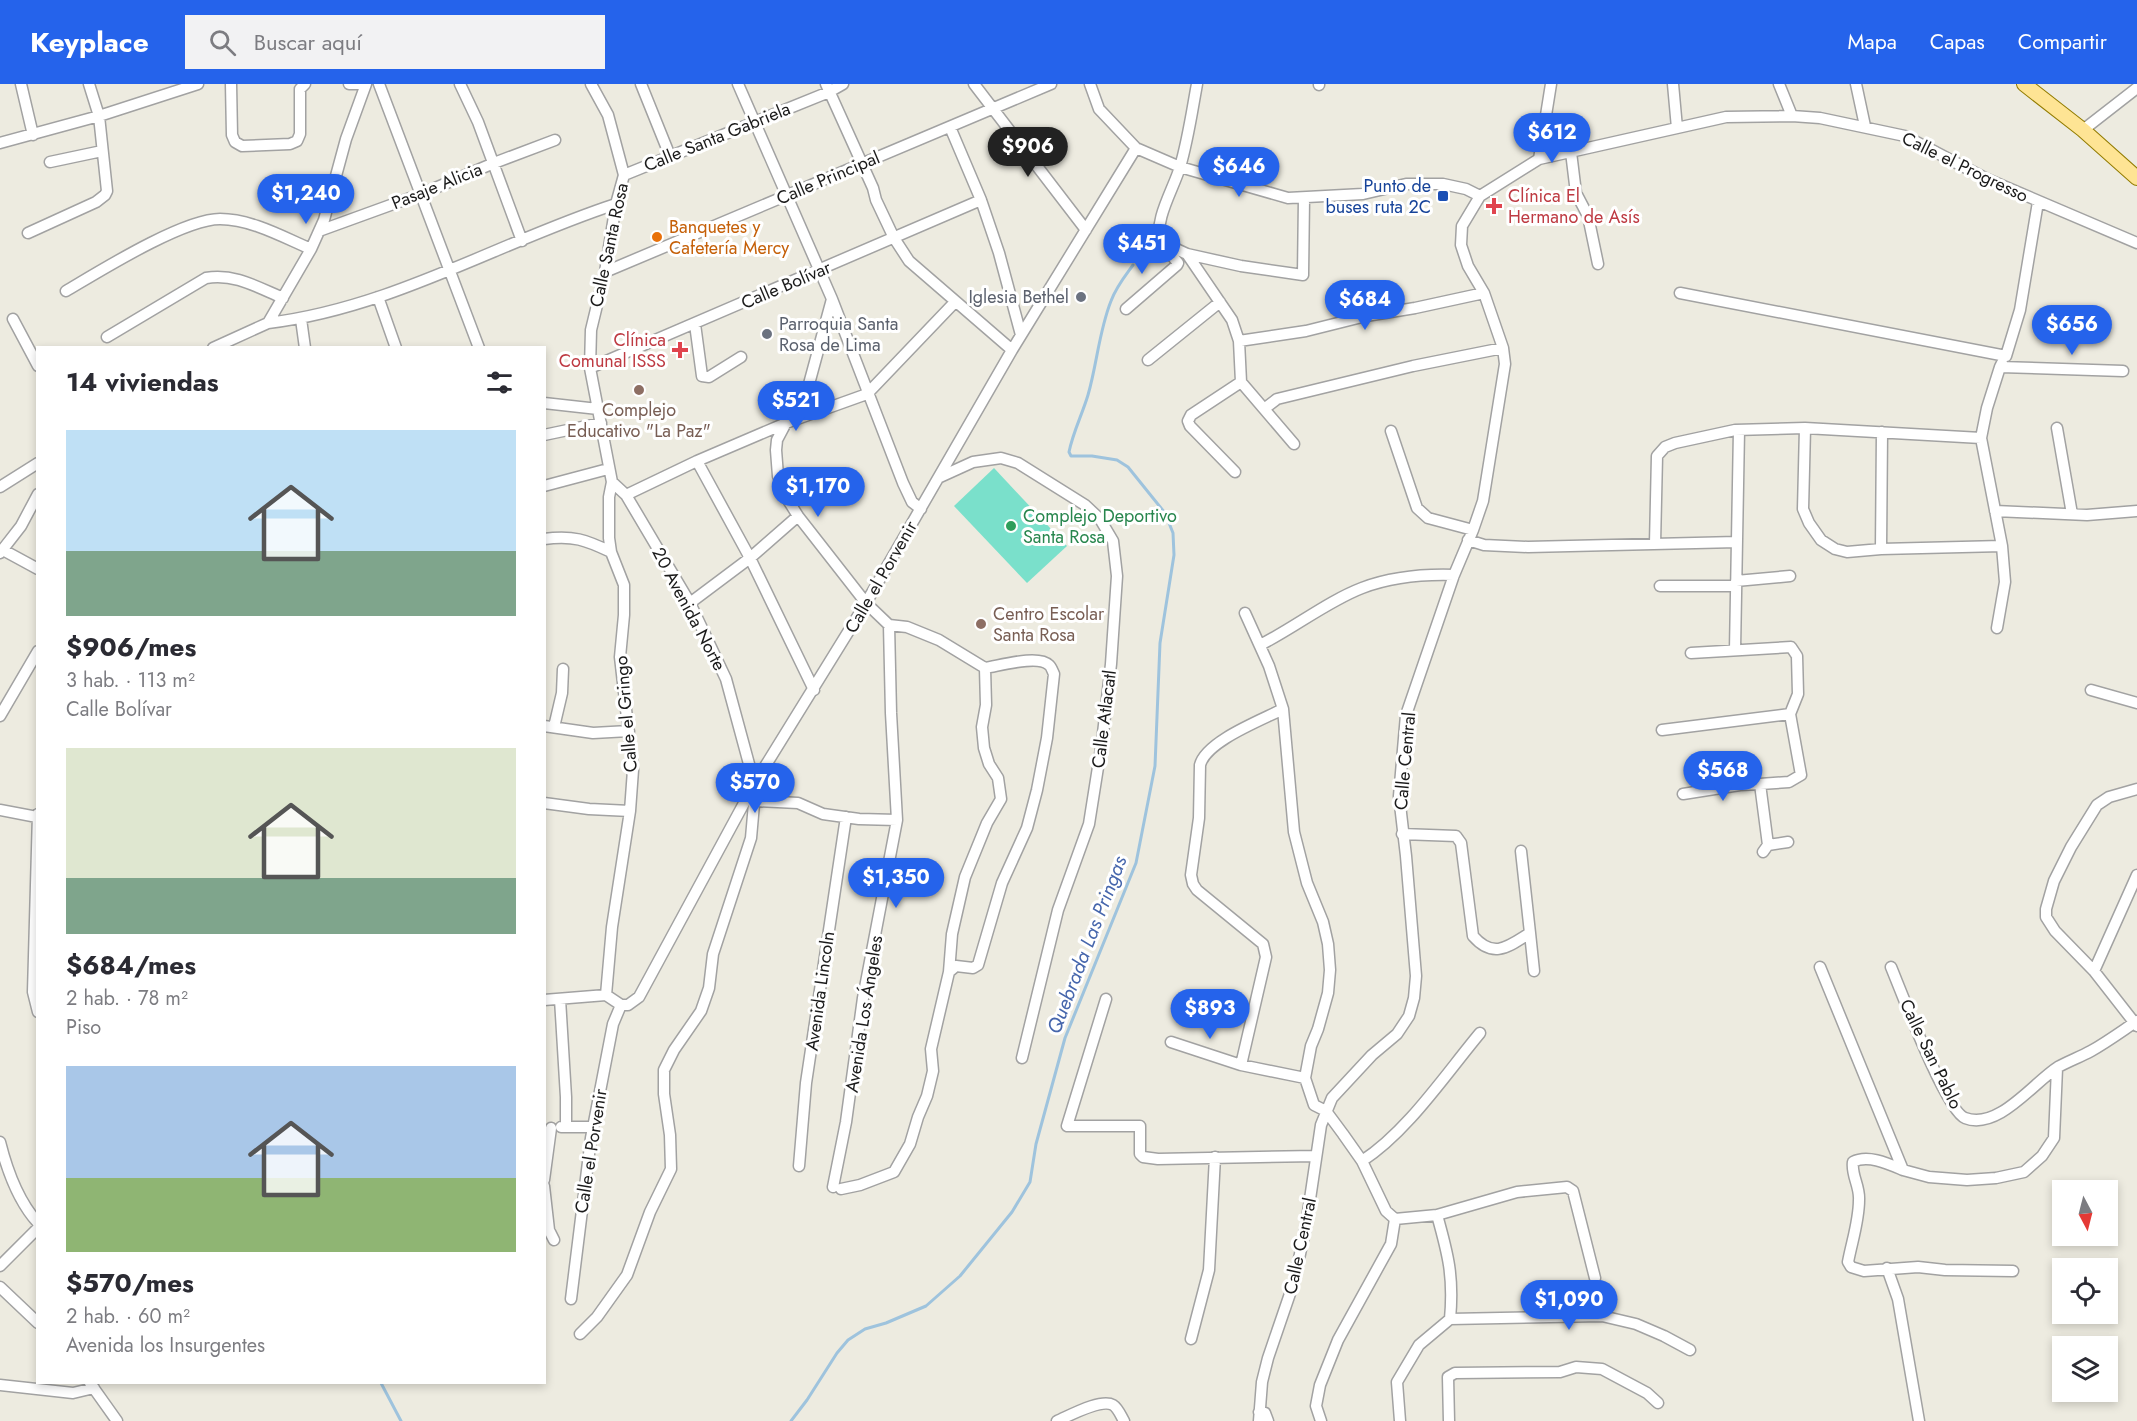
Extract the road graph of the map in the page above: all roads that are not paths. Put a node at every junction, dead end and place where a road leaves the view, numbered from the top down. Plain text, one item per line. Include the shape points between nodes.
1 (21, 84) edge
2 (89, 84) edge
3 (198, 84) edge
4 (231, 84) edge
5 (305, 84) edge
6 (349, 84) edge
7 (366, 84) edge
8 (379, 84) edge
9 (460, 84) edge
10 (591, 84) edge
11 (641, 84) edge
12 (738, 84) edge
13 (843, 84) edge
14 (974, 84) edge
15 (1051, 84) edge
16 (1090, 84) edge
17 (1197, 84) edge
18 (1551, 84) edge
19 (1672, 84) edge
20 (1779, 84) edge
21 (1856, 84) edge
22 (2024, 84) edge
23 (171, 88) edge
24 (828, 88) edge
25 (2137, 88) edge
26 (992, 109) junction
27 (99, 116) junction
28 (1792, 116) junction
29 (756, 121) junction
30 (1865, 126) junction
31 (950, 127) junction
32 (1677, 128) junction
33 (2083, 130) junction
34 (33, 135) junction
35 (555, 140) dead end
36 (0, 143) edge
37 (1136, 148) junction
38 (102, 151) junction
39 (1571, 153) junction
40 (670, 156) junction
41 (1539, 159) junction
42 (50, 162) dead end
43 (494, 163) junction
44 (862, 164) junction
45 (1180, 167) junction
46 (624, 175) junction
47 (2137, 178) edge
48 (421, 194) junction
49 (785, 196) junction
50 (1480, 196) junction
51 (1304, 198) junction
52 (981, 200) junction
53 (2038, 202) junction
54 (616, 204) junction
55 (1086, 230) junction
56 (319, 231) junction
57 (28, 233) dead end
58 (894, 238) junction
59 (522, 241) junction
60 (1161, 242) junction
61 (2137, 243) edge
62 (311, 249) junction
63 (1187, 254) junction
64 (1598, 264) dead end
65 (449, 271) junction
66 (820, 271) junction
67 (605, 272) junction
68 (66, 291) dead end
69 (1484, 293) junction
70 (1680, 293) dead end
71 (378, 297) junction
72 (283, 298) junction
73 (832, 299) junction
74 (955, 302) junction
75 (1220, 302) junction
76 (1126, 309) dead end
77 (13, 319) dead end
78 (301, 319) junction
79 (268, 323) junction
80 (695, 324) junction
81 (1021, 335) junction
82 (107, 337) dead end
83 (1239, 341) junction
84 (217, 346) edge
85 (305, 346) edge
86 (395, 346) edge
87 (477, 346) edge
88 (1503, 348) junction
89 (1012, 350) junction
90 (2006, 356) junction
91 (741, 357) dead end
92 (1148, 360) dead end
93 (36, 362) edge
94 (2000, 367) junction
95 (590, 368) junction
96 (2123, 371) dead end
97 (1241, 382) junction
98 (867, 394) junction
99 (546, 403) edge
100 (598, 409) junction
101 (1264, 409) junction
102 (601, 423) junction
103 (786, 423) junction
104 (2057, 428) dead end
105 (1805, 429) junction
106 (1739, 430) junction
107 (1391, 431) dead end
108 (1882, 432) junction
109 (546, 435) edge
110 (1981, 438) junction
111 (1294, 444) dead end
112 (697, 461) junction
113 (36, 464) edge
114 (608, 469) junction
115 (1235, 472) dead end
116 (939, 477) junction
117 (612, 482) junction
118 (546, 485) edge
119 (0, 487) edge
120 (626, 495) junction
121 (36, 498) edge
122 (921, 509) junction
123 (1995, 511) junction
124 (2137, 511) edge
125 (2072, 514) junction
126 (798, 516) junction
127 (1471, 535) junction
128 (546, 539) edge
129 (1737, 542) junction
130 (1655, 544) junction
131 (2002, 546) junction
132 (1881, 549) junction
133 (2, 552) edge
134 (611, 552) junction
135 (750, 558) junction
136 (36, 568) edge
137 (1454, 575) junction
138 (1790, 576) dead end
139 (1736, 583) junction
140 (1660, 586) dead end
141 (690, 603) junction
142 (866, 603) junction
143 (1245, 613) dead end
144 (889, 625) junction
145 (1997, 628) dead end
146 (1260, 645) junction
147 (1735, 650) junction
148 (1691, 653) dead end
149 (36, 654) edge
150 (985, 668) junction
151 (563, 669) dead end
152 (814, 690) junction
153 (2091, 690) dead end
154 (2137, 703) edge
155 (1283, 709) junction
156 (1790, 714) junction
157 (0, 716) edge
158 (549, 727) edge
159 (1662, 730) dead end
160 (629, 731) junction
161 (756, 781) junction
162 (1760, 784) junction
163 (2137, 789) edge
164 (1683, 794) dead end
165 (755, 801) junction
166 (546, 802) edge
167 (0, 810) edge
168 (630, 811) junction
169 (36, 815) edge
170 (846, 817) junction
171 (897, 820) junction
172 (1402, 834) junction
173 (1788, 842) dead end
174 (1521, 851) dead end
175 (36, 859) edge
176 (2137, 875) edge
177 (1530, 933) junction
178 (1820, 967) dead end
179 (1891, 967) dead end
180 (1534, 971) dead end
181 (2094, 971) junction
182 (949, 972) junction
183 (606, 995) junction
184 (560, 999) junction
185 (1106, 999) dead end
186 (546, 1000) edge
187 (36, 1004) edge
188 (624, 1005) junction
189 (2136, 1023) edge
190 (1480, 1033) dead end
191 (1171, 1042) dead end
192 (1022, 1058) dead end
193 (1241, 1065) junction
194 (2057, 1068) junction
195 (1305, 1078) junction
196 (1326, 1111) junction
197 (566, 1126) junction
198 (593, 1127) junction
199 (548, 1128) edge
200 (0, 1142) edge
201 (546, 1154) edge
202 (1316, 1156) junction
203 (1215, 1157) junction
204 (1362, 1161) junction
205 (799, 1166) dead end
206 (1903, 1170) junction
207 (546, 1205) edge
208 (1437, 1215) junction
209 (1395, 1219) junction
210 (36, 1221) edge
211 (36, 1230) edge
212 (549, 1234) edge
213 (0, 1266) edge
214 (1887, 1268) junction
215 (2013, 1271) dead end
216 (1595, 1278) dead end
217 (0, 1287) edge
218 (571, 1299) dead end
219 (1450, 1318) junction
220 (36, 1321) edge
221 (580, 1334) dead end
222 (1191, 1339) dead end
223 (1690, 1350) dead end
224 (0, 1385) edge
225 (92, 1386) edge
226 (1658, 1403) dead end
227 (1259, 1416) edge
228 (1317, 1419) edge
229 (117, 1421) edge
230 (1057, 1421) edge
231 (1124, 1421) edge
232 (1268, 1421) edge
233 (1400, 1421) edge
234 (1449, 1421) edge
235 (1919, 1421) edge

1 - 34 street
2 - 27 street
3 - 23 street
4 - 5 street via 232,135 242,146 297,141 300,89
6 - 7 street
7 - 56 street
8 - 48 street
9 - 43 street
10 - 46 street, Calle Santa Rosa via 608,115
11 - 40 street
12 - 29 street
13 - 24 street, Calle Santa Gabriela
14 - 26 street
15 - 26 street, Calle Principal
16 - 37 street via 1099,109
17 - 45 street
18 - 41 street
19 - 32 street
20 - 28 street
21 - 30 street
22 - 33 main road
23 - 27 street
24 - 29 street, Calle Santa Gabriela
24 - 44 street
25 - 33 street
26 - 31 street, Calle Principal
26 - 55 street
27 - 34 street
27 - 38 street
28 - 30 street, Calle el Progresso
28 - 32 street, Calle el Progresso via 1726,117
29 - 40 street, Calle Santa Gabriela
29 - 49 street
30 - 53 street, Calle el Progresso via 1905,136
31 - 44 street, Calle Principal
31 - 52 street
32 - 39 street, Calle el Progresso
33 - 47 main road
34 - 36 street
35 - 43 street, Pasaje Alicia
37 - 45 street
37 - 55 street, Calle el Porvenir
38 - 42 street
38 - 57 street via 105,195
39 - 41 street, Calle el Progresso
39 - 64 street via 1576,193 1588,216
40 - 46 street, Calle Santa Gabriela
41 - 50 street, Calle Central
43 - 48 street, Pasaje Alicia
43 - 59 street
44 - 49 street, Calle Principal
44 - 58 street
45 - 51 street via 1288,198
45 - 60 street via 1159,226
46 - 54 street, Calle Santa Rosa
48 - 56 street, Pasaje Alicia
48 - 65 street
49 - 66 street
49 - 67 street, Calle Principal
50 - 51 street via 1443,184 1406,184 1364,194
50 - 69 street, Calle Central via 1462,226 1461,245
51 - 63 street via 1303,275 1241,267
52 - 58 street, Calle Bolívar
52 - 81 street
53 - 61 street, Calle el Progresso
53 - 90 street via 2020,310
54 - 59 street
54 - 67 street, Calle Santa Rosa
55 - 81 street, Calle el Porvenir
56 - 62 street
58 - 66 street, Calle Bolívar
58 - 74 street via 915,267
59 - 65 street
60 - 63 street
60 - 76 street via 1177,265
62 - 68 street via 264,229 218,219 157,240
62 - 72 street
63 - 75 street
65 - 71 street
65 - 87 street
66 - 73 street
66 - 80 street, Calle Bolívar
67 - 95 street, Calle Santa Rosa via 591,330
69 - 83 street via 1306,331
69 - 88 street, Calle Central
70 - 90 street
71 - 78 street
71 - 86 street
72 - 79 street
72 - 82 street via 221,275 206,278
73 - 98 street
73 - 103 street via 809,384
74 - 89 street
74 - 98 street
75 - 83 street
75 - 92 street
77 - 93 street
78 - 79 street
78 - 85 street
79 - 84 street
80 - 91 street via 702,376 709,377
80 - 95 street, Calle Bolívar
81 - 89 street, Calle el Porvenir
83 - 97 street
88 - 101 street via 1276,399
88 - 127 street, Calle Central via 1505,364 1483,501
89 - 116 street, Calle el Porvenir
90 - 94 street
94 - 96 street
94 - 110 street
95 - 100 street, Calle Santa Rosa
97 - 101 street
97 - 115 street via 1191,415 1188,421
98 - 103 street
98 - 122 street via 903,483 912,502
99 - 100 street
100 - 102 street, Calle Santa Rosa
101 - 111 street
102 - 109 street
102 - 114 street, Calle Santa Rosa
103 - 112 street
103 - 126 street via 777,440 778,476
104 - 125 street
105 - 106 street
105 - 108 street
105 - 132 street via 1803,509 1809,524 1821,540 1835,549
106 - 129 street
106 - 130 street via 1675,443 1657,456
107 - 127 street via 1417,508 1428,518
108 - 110 street
108 - 132 street
110 - 123 street
112 - 120 street
112 - 135 street
113 - 119 street
114 - 117 street, Calle Santa Rosa
114 - 118 street
116 - 122 street, Calle el Porvenir
116 - 192 street, Calle Atlacatl via 973,462 1001,458 1018,463 1085,505 1100,519 1113,541 1116,576 1111,664 1089,824 1058,910
117 - 120 street, 20 Avenida Norte
117 - 134 street, Calle el Gringo
120 - 141 street, 20 Avenida Norte
121 - 133 street
122 - 142 street, Calle el Porvenir
123 - 125 street
123 - 131 street
124 - 125 street
126 - 135 street
126 - 142 street
127 - 130 street via 1484,545
127 - 137 street, Calle Central
128 - 134 street via 569,537
129 - 130 street
129 - 139 street
131 - 132 street
131 - 145 street via 2005,582
133 - 136 street
134 - 160 street, Calle el Gringo via 624,585 620,657
135 - 141 street
135 - 152 street
137 - 146 street via 1412,576 1361,588
137 - 172 street, Calle Central via 1406,715 1399,796
138 - 139 street
139 - 140 street
139 - 147 street
141 - 161 street, 20 Avenida Norte via 726,679
142 - 144 street
142 - 152 street, Calle el Porvenir
143 - 146 street
144 - 150 street via 907,627 939,640
144 - 171 street, Avenida Los Ángeles
146 - 155 street
147 - 148 street
147 - 156 street via 1791,647 1797,656 1798,694
149 - 157 street
150 - 182 street via 984,748 998,778 1001,799 965,876 952,934
150 - 182 street via 1034,660 1050,665 1054,674 1047,738 1027,828 1002,883 978,965 956,966
151 - 158 street via 562,693
152 - 161 street, Calle el Porvenir
153 - 154 street
155 - 193 street via 1228,737 1207,753 1200,765 1193,884 1263,944 1266,957
155 - 195 street via 1294,832 1307,883 1323,922 1330,970 1328,993
156 - 159 street
156 - 162 street via 1801,775 1789,782
158 - 160 street via 593,733
160 - 168 street, Calle el Gringo via 633,770
161 - 165 street
161 - 188 street, Calle el Porvenir via 639,997
162 - 164 street
162 - 173 street via 1766,848
163 - 181 street via 2097,805 2071,847 2048,900 2046,917 2055,931
165 - 170 street via 798,803 824,814
165 - 221 street via 751,838 713,954 709,988 700,1011 664,1070 671,1169 627,1275
166 - 168 street
167 - 169 street
168 - 183 street, Calle el Gringo
170 - 171 street
170 - 205 street, Avenida Lincoln via 806,1083
171 - 182 street, Avenida Los Ángeles via 863,998 837,1188 860,1185 894,1172 910,1144 933,1071 931,1049
172 - 177 street via 1456,836 1461,843 1473,936 1480,944 1498,950
172 - 196 street, Calle Central via 1416,976 1414,998 1397,1034 1352,1076
174 - 177 street
175 - 187 street
176 - 181 street
177 - 180 street
178 - 206 street
179 - 194 street, Calle San Pablo via 1925,1049 1957,1112 1965,1119 1992,1117 2005,1110
181 - 189 street
183 - 184 street
183 - 188 street
184 - 186 street
184 - 197 street
185 - 203 street via 1067,1126 1140,1126 1143,1157
188 - 198 street, Calle el Porvenir via 612,1024
189 - 194 street, Calle San Pablo
190 - 204 street via 1410,1118 1380,1150
191 - 193 street
193 - 195 street
194 - 206 street via 2054,1138 2024,1172 1967,1180
195 - 196 street via 1314,1105
196 - 202 street, Calle Central
196 - 204 street
197 - 198 street
197 - 199 street
198 - 218 street, Calle el Porvenir
199 - 201 street
200 - 210 street via 16,1188
202 - 203 street
202 - 227 street, Calle Central via 1294,1282 1268,1358
203 - 222 street via 1209,1270
204 - 209 street via 1386,1211
206 - 214 street via 1860,1158 1853,1162 1860,1197 1848,1262 1856,1270
207 - 212 street
208 - 209 street
208 - 216 street via 1517,1192 1567,1187 1573,1191
208 - 219 street via 1450,1261
209 - 228 street via 1391,1244 1338,1340 1320,1385
211 - 213 street
214 - 215 street
214 - 235 street via 1898,1299
217 - 220 street
219 - 223 street via 1602,1316 1636,1324
219 - 233 street via 1419,1345 1397,1382
224 - 225 street via 73,1393
225 - 229 street
226 - 234 street via 1602,1369 1455,1373 1448,1377
227 - 232 street via 1265,1413
230 - 231 street via 1108,1403 1115,1406

